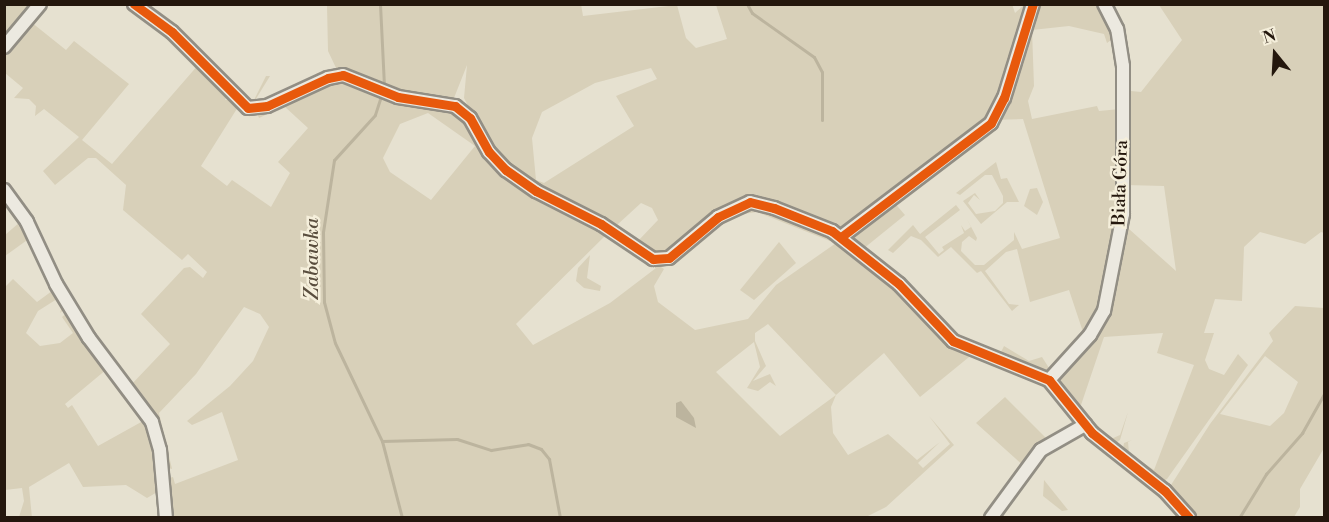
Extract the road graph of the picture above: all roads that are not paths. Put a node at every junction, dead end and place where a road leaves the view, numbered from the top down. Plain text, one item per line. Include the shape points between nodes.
1 (40, 4) edge
2 (134, 4) edge
3 (1033, 4) edge
4 (1104, 4) edge
5 (4, 47) edge
6 (4, 190) edge
7 (841, 237) junction
8 (1049, 380) junction
9 (1085, 425) junction
10 (166, 518) edge
11 (991, 518) edge
12 (1189, 518) edge

1 - 5 street
2 - 7 street via 172,32 248,108 267,106 335,76 349,76 389,94 464,111 489,152 506,170 536,191 601,224 653,259 669,258 718,217 750,202 774,208
3 - 7 street via 1004,98 991,123
4 - 8 street, Biała Góra via 1117,29 1123,66 1123,214 1104,311 1090,335
6 - 10 street via 27,222 56,284 89,339 152,422 160,450
7 - 8 street via 899,284 953,341
8 - 9 street
9 - 11 street via 1041,450
9 - 12 street via 1165,491

